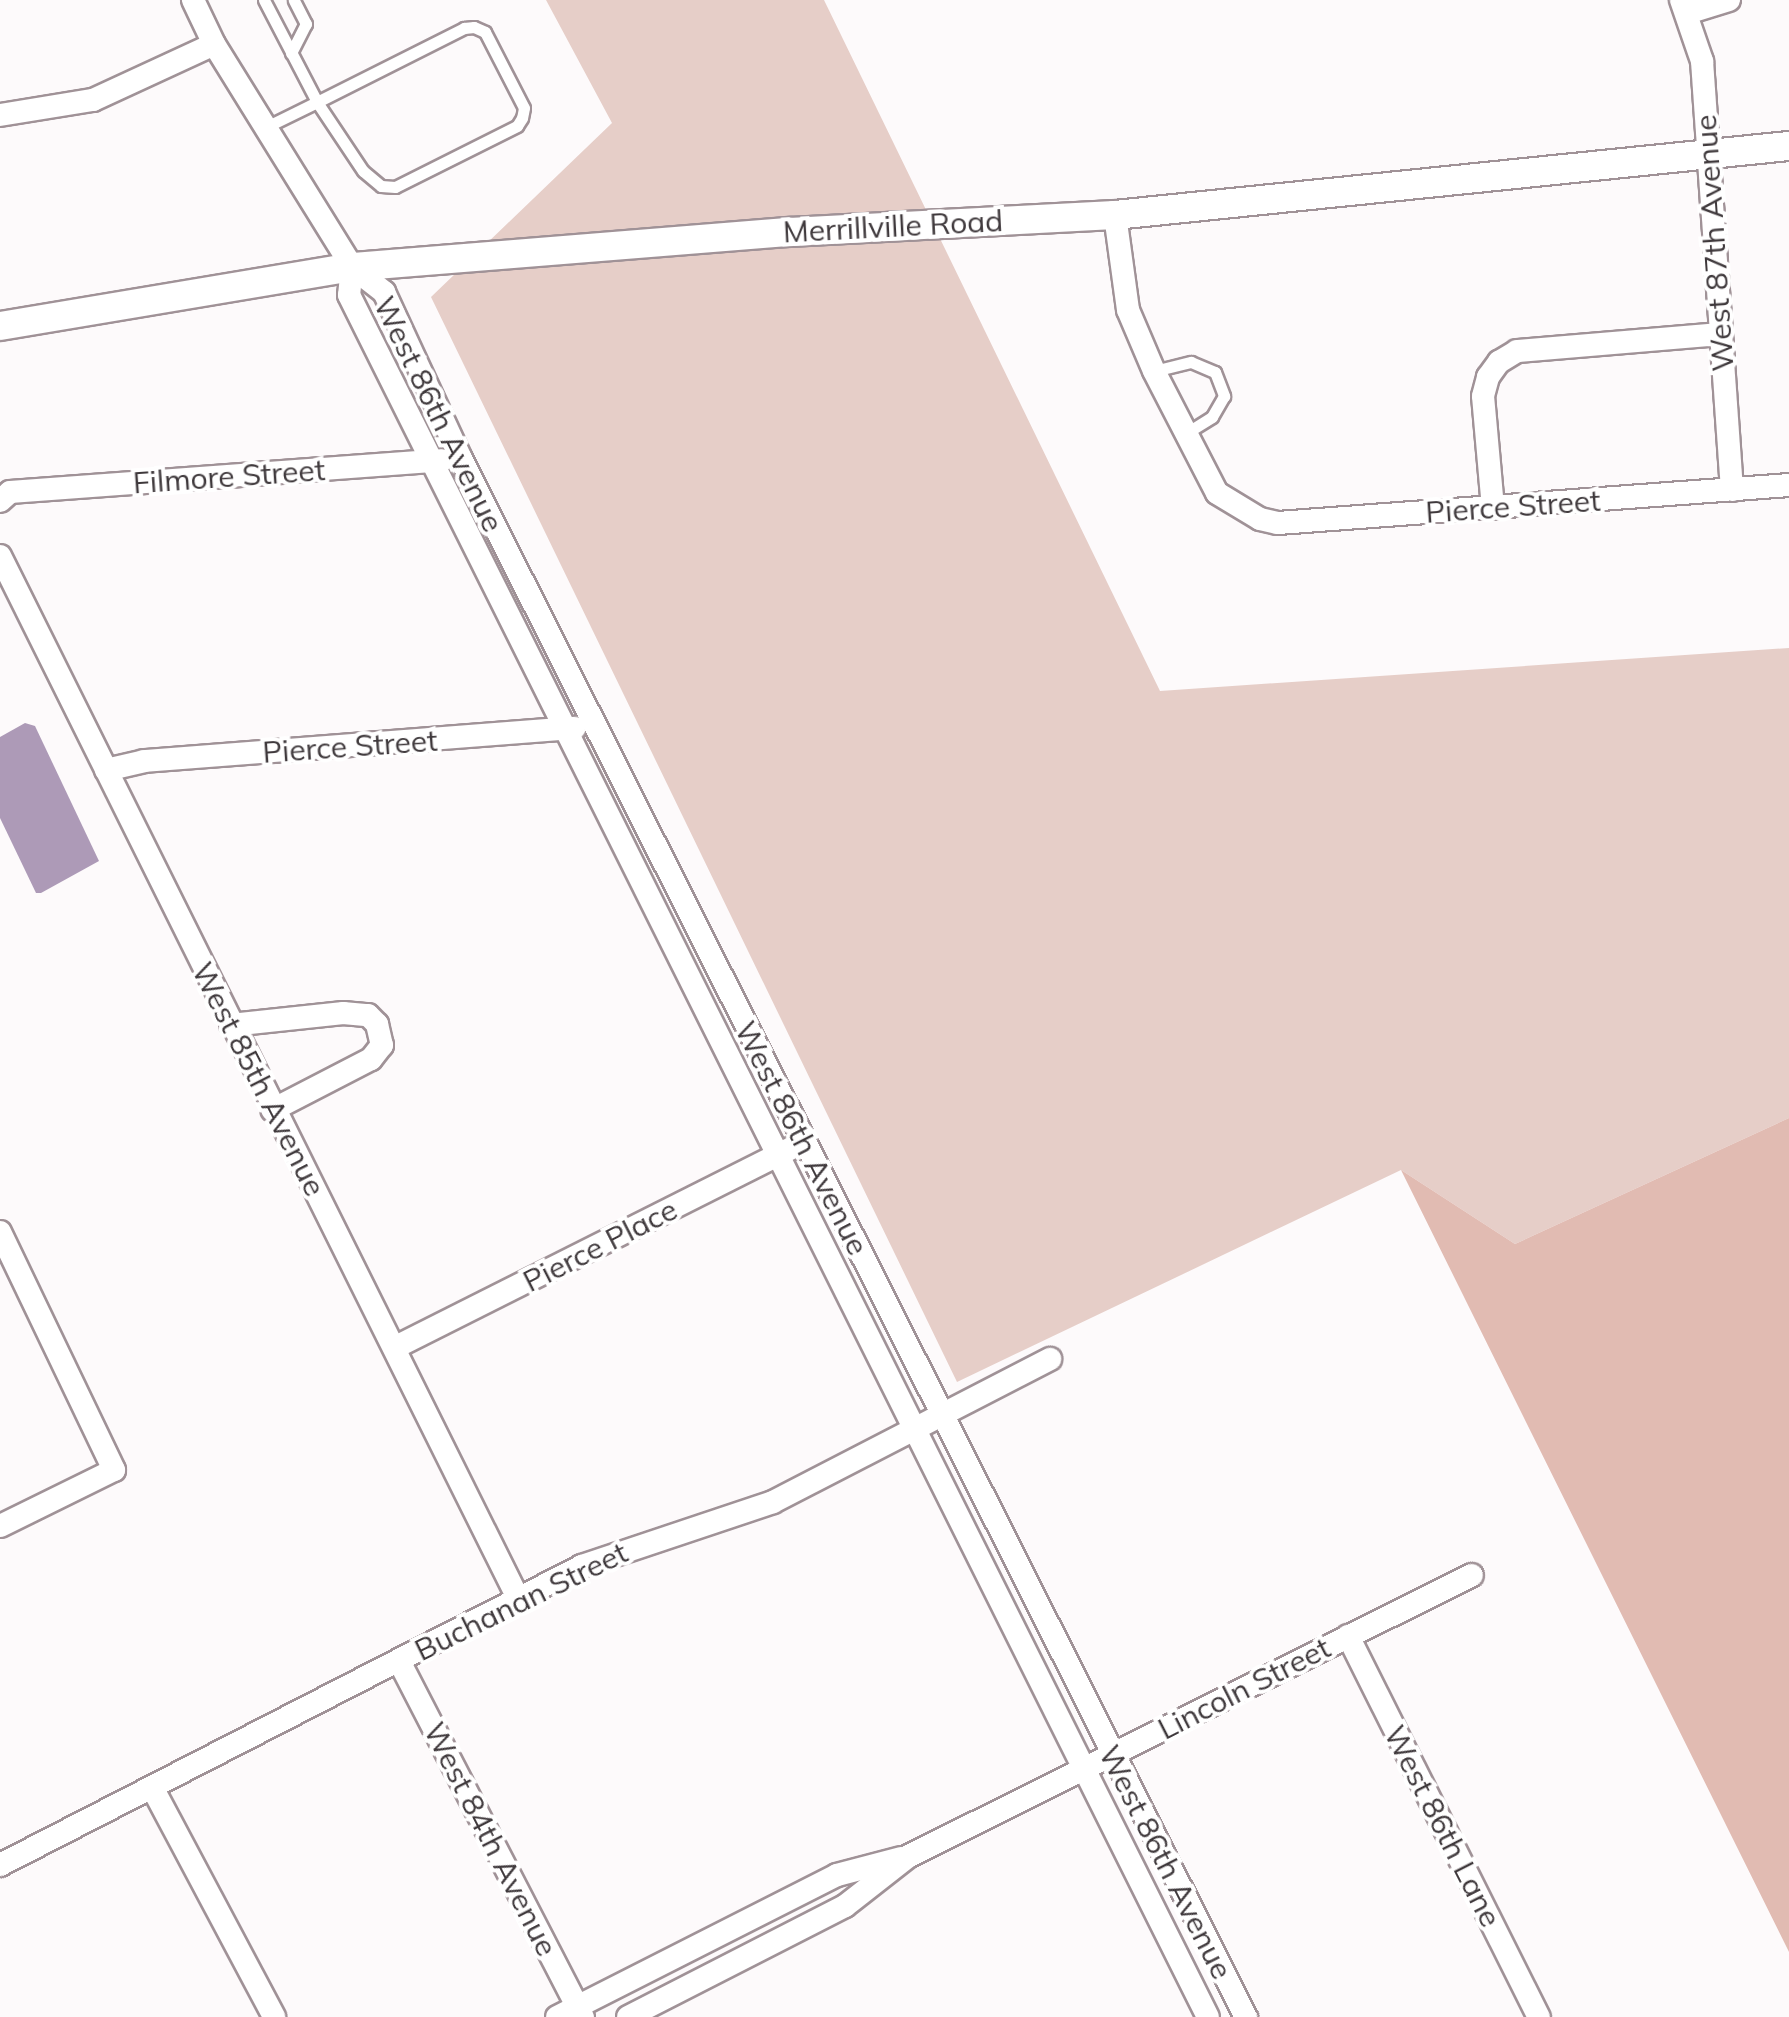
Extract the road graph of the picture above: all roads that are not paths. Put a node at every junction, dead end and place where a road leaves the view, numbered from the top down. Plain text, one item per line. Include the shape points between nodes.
1 (193, 0) edge
2 (264, 0) edge
3 (1729, 0) edge
4 (294, 1) edge
5 (1684, 7) edge
6 (272, 14) junction
7 (214, 44) junction
8 (292, 53) junction
9 (317, 102) junction
10 (0, 115) edge
11 (266, 127) junction
12 (1789, 146) edge
13 (1709, 152) junction
14 (1114, 216) junction
15 (352, 267) junction
16 (0, 326) edge
17 (1718, 334) junction
18 (1154, 372) junction
19 (1186, 433) junction
20 (461, 459) junction
21 (430, 460) junction
22 (1789, 486) edge
23 (1732, 490) junction
24 (0, 501) edge
25 (1492, 508) junction
26 (0, 556) edge
27 (595, 727) junction
28 (564, 728) junction
29 (106, 770) junction
30 (231, 1024) junction
31 (272, 1110) junction
32 (804, 1142) junction
33 (777, 1155) junction
34 (0, 1232) edge
35 (396, 1348) junction
36 (1050, 1359) dead end
37 (942, 1418) junction
38 (916, 1432) junction
39 (0, 1526) edge
40 (1472, 1575) dead end
41 (520, 1600) junction
42 (1348, 1636) junction
43 (399, 1661) junction
44 (1111, 1755) junction
45 (1082, 1770) junction
46 (153, 1788) junction
47 (909, 1856) junction
48 (0, 1865) edge
49 (572, 2013) edge
50 (274, 2017) edge
51 (628, 2017) edge
52 (1208, 2017) edge
53 (1246, 2017) edge
54 (1539, 2017) edge

1 - 7 street, West 86th Avenue
2 - 6 lane
3 - 5 street
4 - 6 lane
4 - 8 lane via 306,24
5 - 13 street, West 87th Avenue via 1702,61
6 - 8 lane
7 - 10 street via 93,100
7 - 11 street, West 86th Avenue
8 - 9 lane
9 - 9 lane via 474,27 484,32 524,108 517,126 395,187 381,186 364,171
9 - 11 lane
11 - 15 street, West 86th Avenue
12 - 13 street, Merrillville Road
13 - 14 street, Merrillville Road
13 - 17 street, West 87th Avenue
14 - 15 street, Merrillville Road via 789,232
14 - 18 street via 1128,310
15 - 16 street, Merrillville Road
15 - 20 street, West 86th Avenue via 384,292
15 - 21 street, West 86th Avenue via 349,296
17 - 23 street, West 87th Avenue
17 - 25 street via 1518,350 1499,362 1483,396
18 - 19 street
18 - 19 lane via 1190,362 1215,372 1224,396 1212,416
19 - 25 street, Pierce Street via 1217,494 1278,523
20 - 21 street, Filmore Street
20 - 27 street, West 86th Avenue
21 - 24 street, Filmore Street via 10,492
21 - 28 street, West 86th Avenue
22 - 23 street, Pierce Street
23 - 25 street, Pierce Street
26 - 29 street, West 85th Avenue
27 - 28 street, Pierce Street
27 - 32 street, West 86th Avenue
28 - 29 street, Pierce Street via 144,761
28 - 33 street, West 86th Avenue
29 - 30 street, West 85th Avenue
30 - 31 street, West 85th Avenue
30 - 31 street via 344,1014 368,1015 378,1024 382,1045 371,1059
31 - 35 street, West 85th Avenue
32 - 33 street, Pierce Place
32 - 37 street, West 86th Avenue
33 - 35 street, Pierce Place
33 - 38 street, West 86th Avenue
34 - 39 street via 114,1470
35 - 41 street, West 85th Avenue
36 - 37 street, Buchanan Street
37 - 38 street, Buchanan Street
37 - 44 street, West 86th Avenue
38 - 41 street, Buchanan Street via 761,1507 609,1554
38 - 45 street, West 86th Avenue
40 - 42 street, Lincoln Street
41 - 43 street, Buchanan Street
42 - 44 street, Lincoln Street
42 - 54 street, West 86th Lane
43 - 46 street, Buchanan Street
43 - 49 street, West 84th Avenue
44 - 45 street, Lincoln Street
44 - 53 street, West 86th Avenue
45 - 47 street, Lincoln Street
45 - 52 street, West 86th Avenue
46 - 48 street, Buchanan Street
46 - 50 street
47 - 49 street, Lincoln Street via 837,1874
47 - 51 street, Lincoln Street via 845,1906

